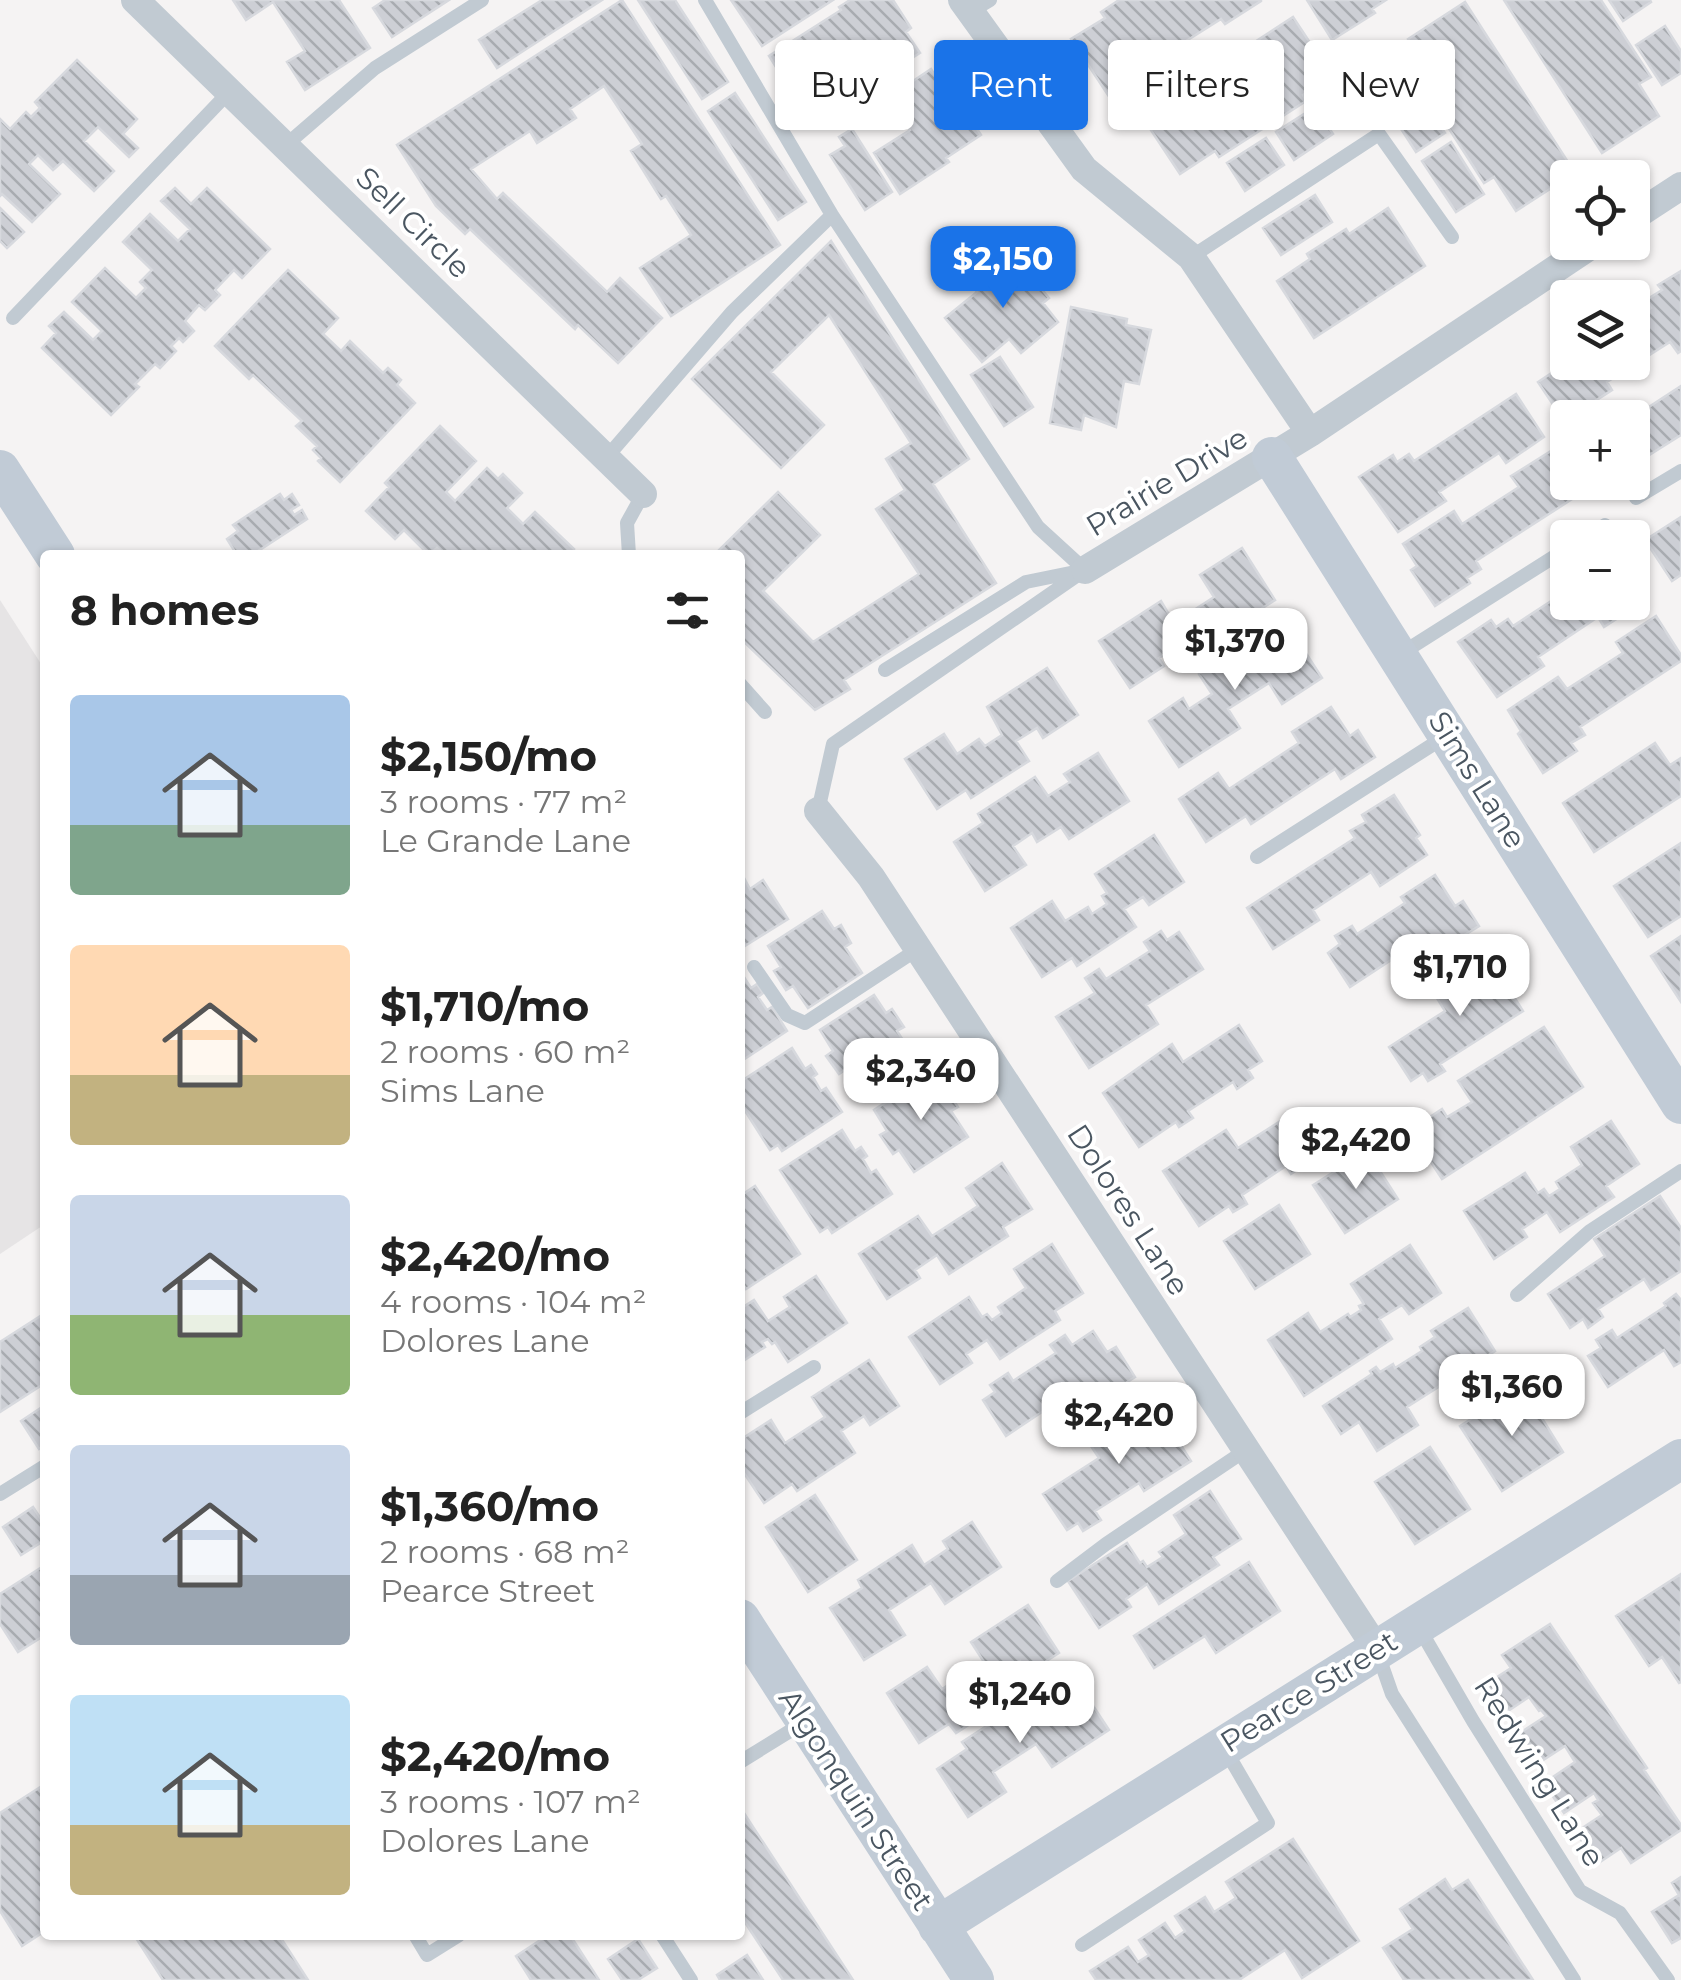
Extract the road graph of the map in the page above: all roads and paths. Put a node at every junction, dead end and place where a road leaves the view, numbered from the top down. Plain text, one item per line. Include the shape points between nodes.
1 (136, 0) edge
2 (482, 0) edge
3 (705, 0) edge
4 (974, 4) edge
5 (231, 90) junction
6 (286, 144) junction
7 (1681, 186) edge
8 (1650, 206) edge
9 (832, 215) junction
10 (1452, 237) dead end
11 (1191, 257) junction
12 (1569, 260) edge
13 (13, 318) dead end
14 (1310, 433) junction
15 (1272, 457) junction
16 (606, 458) junction
17 (0, 470) edge
18 (1681, 470) edge
19 (1650, 489) edge
20 (643, 494) joint
21 (52, 550) edge
22 (628, 550) edge
23 (1550, 559) edge
24 (1086, 570) junction
25 (1398, 656) junction
26 (886, 670) dead end
27 (745, 689) edge
28 (766, 712) dead end
29 (1448, 735) junction
30 (818, 811) joint
31 (1257, 857) dead end
32 (918, 948) junction
33 (754, 967) dead end
34 (1681, 1104) edge
35 (1681, 1171) edge
36 (1517, 1295) dead end
37 (814, 1367) dead end
38 (745, 1409) edge
39 (1246, 1450) junction
40 (1681, 1460) edge
41 (40, 1469) edge
42 (0, 1494) edge
43 (1057, 1581) dead end
44 (1416, 1624) junction
45 (745, 1627) edge
46 (1376, 1648) junction
47 (806, 1722) junction
48 (1224, 1746) junction
49 (745, 1759) edge
50 (938, 1926) junction
51 (417, 1940) edge
52 (451, 1940) edge
53 (665, 1940) edge
54 (1082, 1945) dead end
55 (691, 1980) edge
56 (974, 1980) edge
57 (1574, 1980) edge
58 (1668, 1980) edge

1 - 5 street, Sell Circle
2 - 6 lane via 374,68
3 - 9 lane
4 - 11 street via 1084,169
5 - 6 street, Sell Circle
5 - 13 lane
6 - 16 street, Sell Circle
7 - 8 street
9 - 16 lane via 732,312
9 - 24 lane via 1038,528
10 - 11 lane via 1379,134
11 - 14 street
12 - 14 street, Prairie Drive
14 - 15 street, Prairie Drive
15 - 24 street, Prairie Drive
15 - 25 street, Sims Lane
16 - 20 street, Sell Circle
17 - 21 street
18 - 19 lane
20 - 22 lane via 627,523
23 - 25 lane
24 - 26 lane via 1026,582
24 - 30 lane, Prairie Drive via 832,744
25 - 29 street, Sims Lane
27 - 28 lane
29 - 31 lane
29 - 34 street, Sims Lane
30 - 32 street, Dolores Lane
32 - 33 lane via 805,1023 787,1016
32 - 39 street, Dolores Lane
35 - 36 lane via 1590,1231
37 - 38 lane
39 - 43 lane
39 - 46 street, Dolores Lane
40 - 44 street, Pearce Street
41 - 42 lane
44 - 46 street, Pearce Street
44 - 58 lane, Redwing Lane via 1580,1892 1620,1913
45 - 47 street, Algonquin Street
46 - 48 street, Pearce Street
46 - 57 lane via 1392,1694
47 - 49 lane
47 - 50 street, Algonquin Street
48 - 50 street, Pearce Street
48 - 54 lane via 1268,1823
50 - 56 street, Algonquin Street
51 - 52 lane via 427,1955
53 - 55 lane

